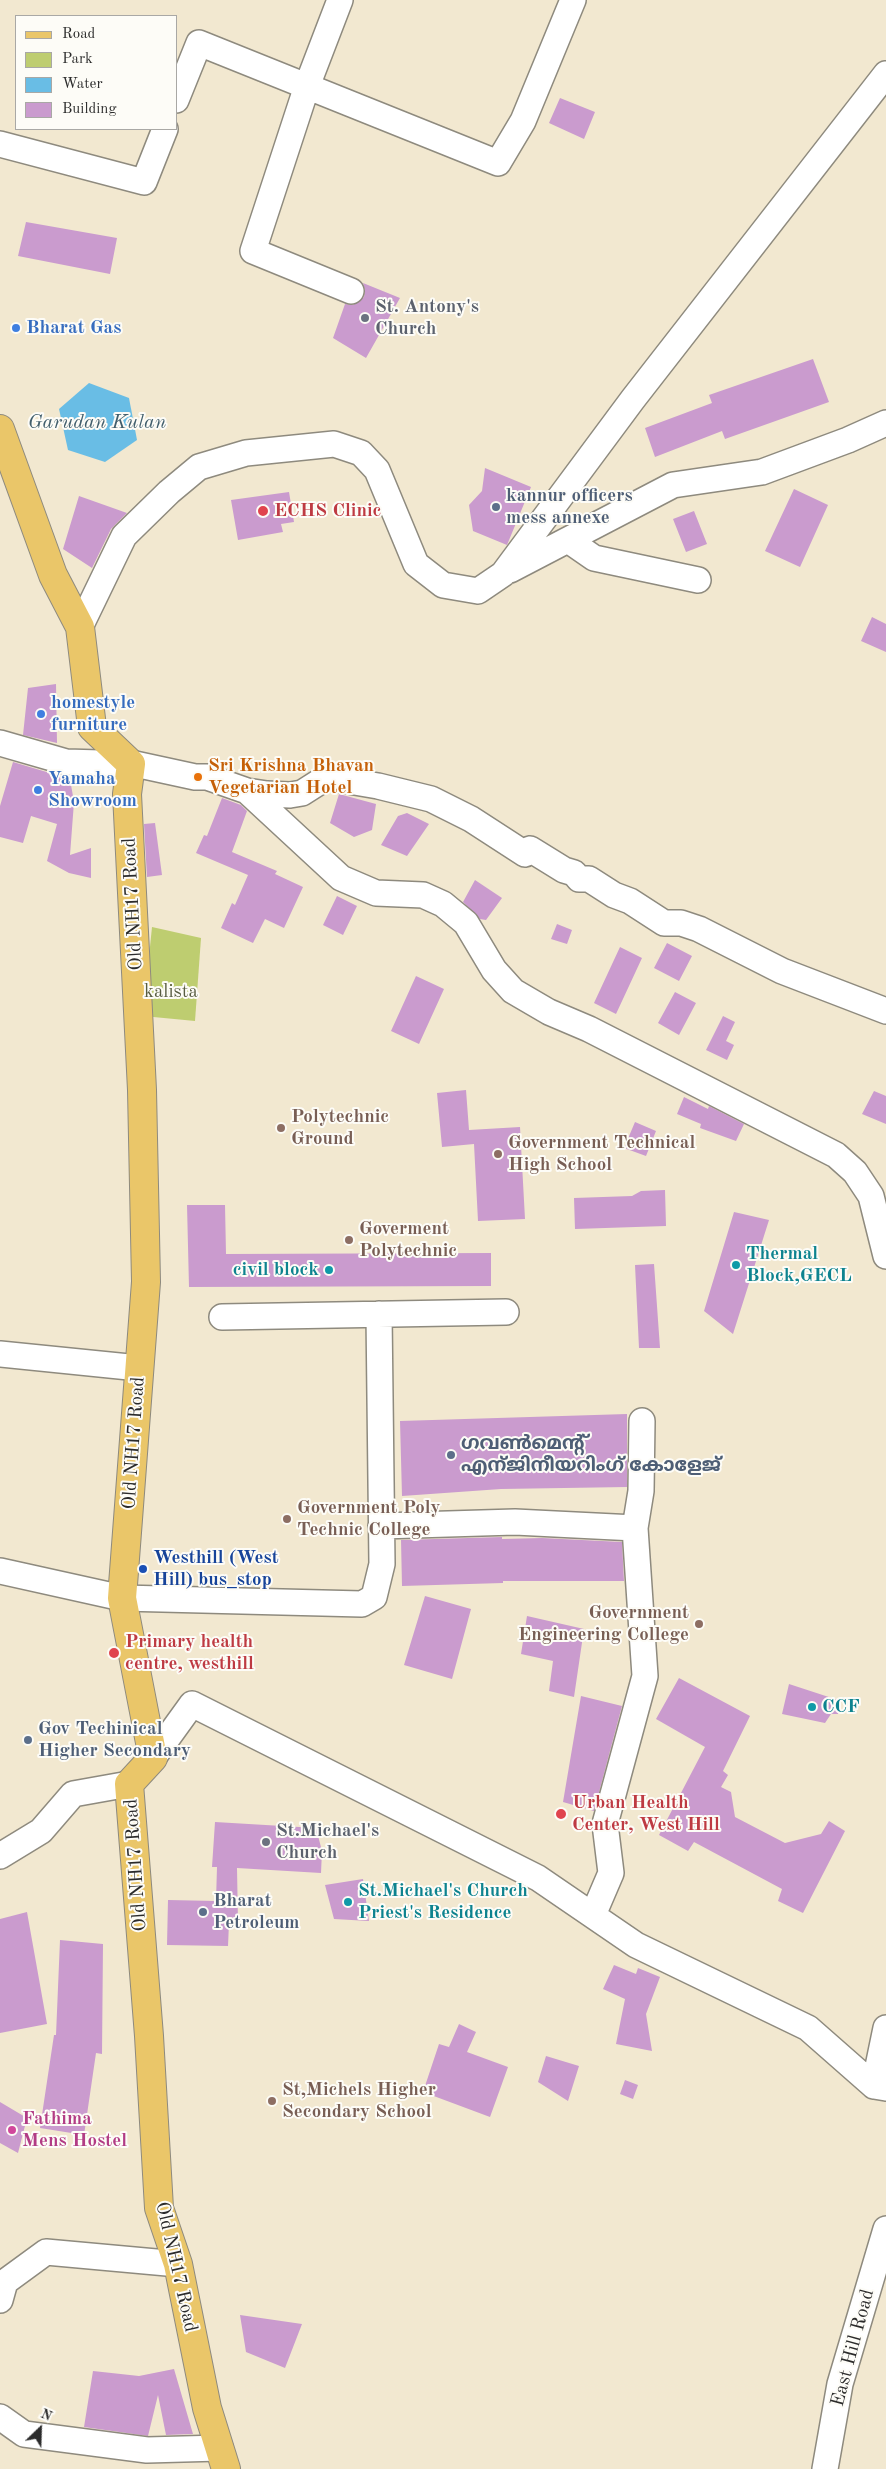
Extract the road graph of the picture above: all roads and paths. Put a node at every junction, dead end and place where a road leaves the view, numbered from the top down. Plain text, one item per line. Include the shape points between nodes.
1 (340, 0) edge
2 (573, 0) edge
3 (886, 74) edge
4 (307, 86) junction
5 (178, 95) edge
6 (165, 130) edge
7 (0, 144) edge
8 (351, 290) dead end
9 (886, 423) edge
10 (0, 429) edge
11 (568, 540) junction
12 (503, 574) junction
13 (698, 580) dead end
14 (80, 628) junction
15 (0, 743) edge
16 (131, 764) junction
17 (247, 791) junction
18 (886, 1011) edge
19 (886, 1256) edge
20 (506, 1312) dead end
21 (379, 1314) junction
22 (222, 1317) dead end
23 (0, 1354) edge
24 (139, 1368) junction
25 (642, 1422) dead end
26 (381, 1526) junction
27 (635, 1528) junction
28 (0, 1571) edge
29 (122, 1598) junction
30 (153, 1758) junction
31 (129, 1784) junction
32 (0, 1856) edge
33 (592, 1915) junction
34 (886, 2028) edge
35 (880, 2087) edge
36 (886, 2229) edge
37 (178, 2264) junction
38 (0, 2300) edge
39 (0, 2417) edge
40 (223, 2458) edge
41 (825, 2469) edge

1 - 4 street
2 - 4 street via 523,121 498,163
3 - 12 street via 633,399
4 - 5 street via 199,43
4 - 8 street via 253,251
6 - 7 street via 144,182
9 - 11 street via 762,472 673,485
10 - 14 main road via 53,575
11 - 12 street
11 - 13 street via 594,558
12 - 14 street via 478,591 443,585 416,564 377,470 361,453 334,444 246,453 199,467 124,536
14 - 16 main road via 92,728
15 - 16 street via 66,762
16 - 17 street via 195,778 207,777
16 - 24 main road, Old NH17 Road via 127,794 141,1080 146,1272
17 - 18 street via 292,795 331,778 431,799 470,818 525,854 530,849 579,878 589,879 630,901 664,923 681,923 699,929 782,971
17 - 19 street via 341,878 376,893 423,895 443,904 466,923 494,970 513,991 836,1155 855,1172 871,1196
20 - 21 street
21 - 22 street
21 - 26 street
23 - 24 street
24 - 29 main road, Old NH17 Road
25 - 27 street via 641,1491
26 - 27 street via 515,1522
26 - 29 street via 382,1564 374,1597 362,1604
27 - 33 street via 645,1676 605,1824 611,1873
28 - 29 street
29 - 30 main road, Old NH17 Road
30 - 31 main road, Old NH17 Road
30 - 33 street via 192,1704 538,1878
31 - 32 street via 73,1794 40,1831
31 - 37 main road, Old NH17 Road via 159,2208
33 - 35 street via 636,1945 808,2028
34 - 35 street
36 - 41 street, East Hill Road via 840,2384
37 - 38 street via 46,2252 5,2282
37 - 40 main road, Old NH17 Road via 207,2408
39 - 40 street via 24,2434

